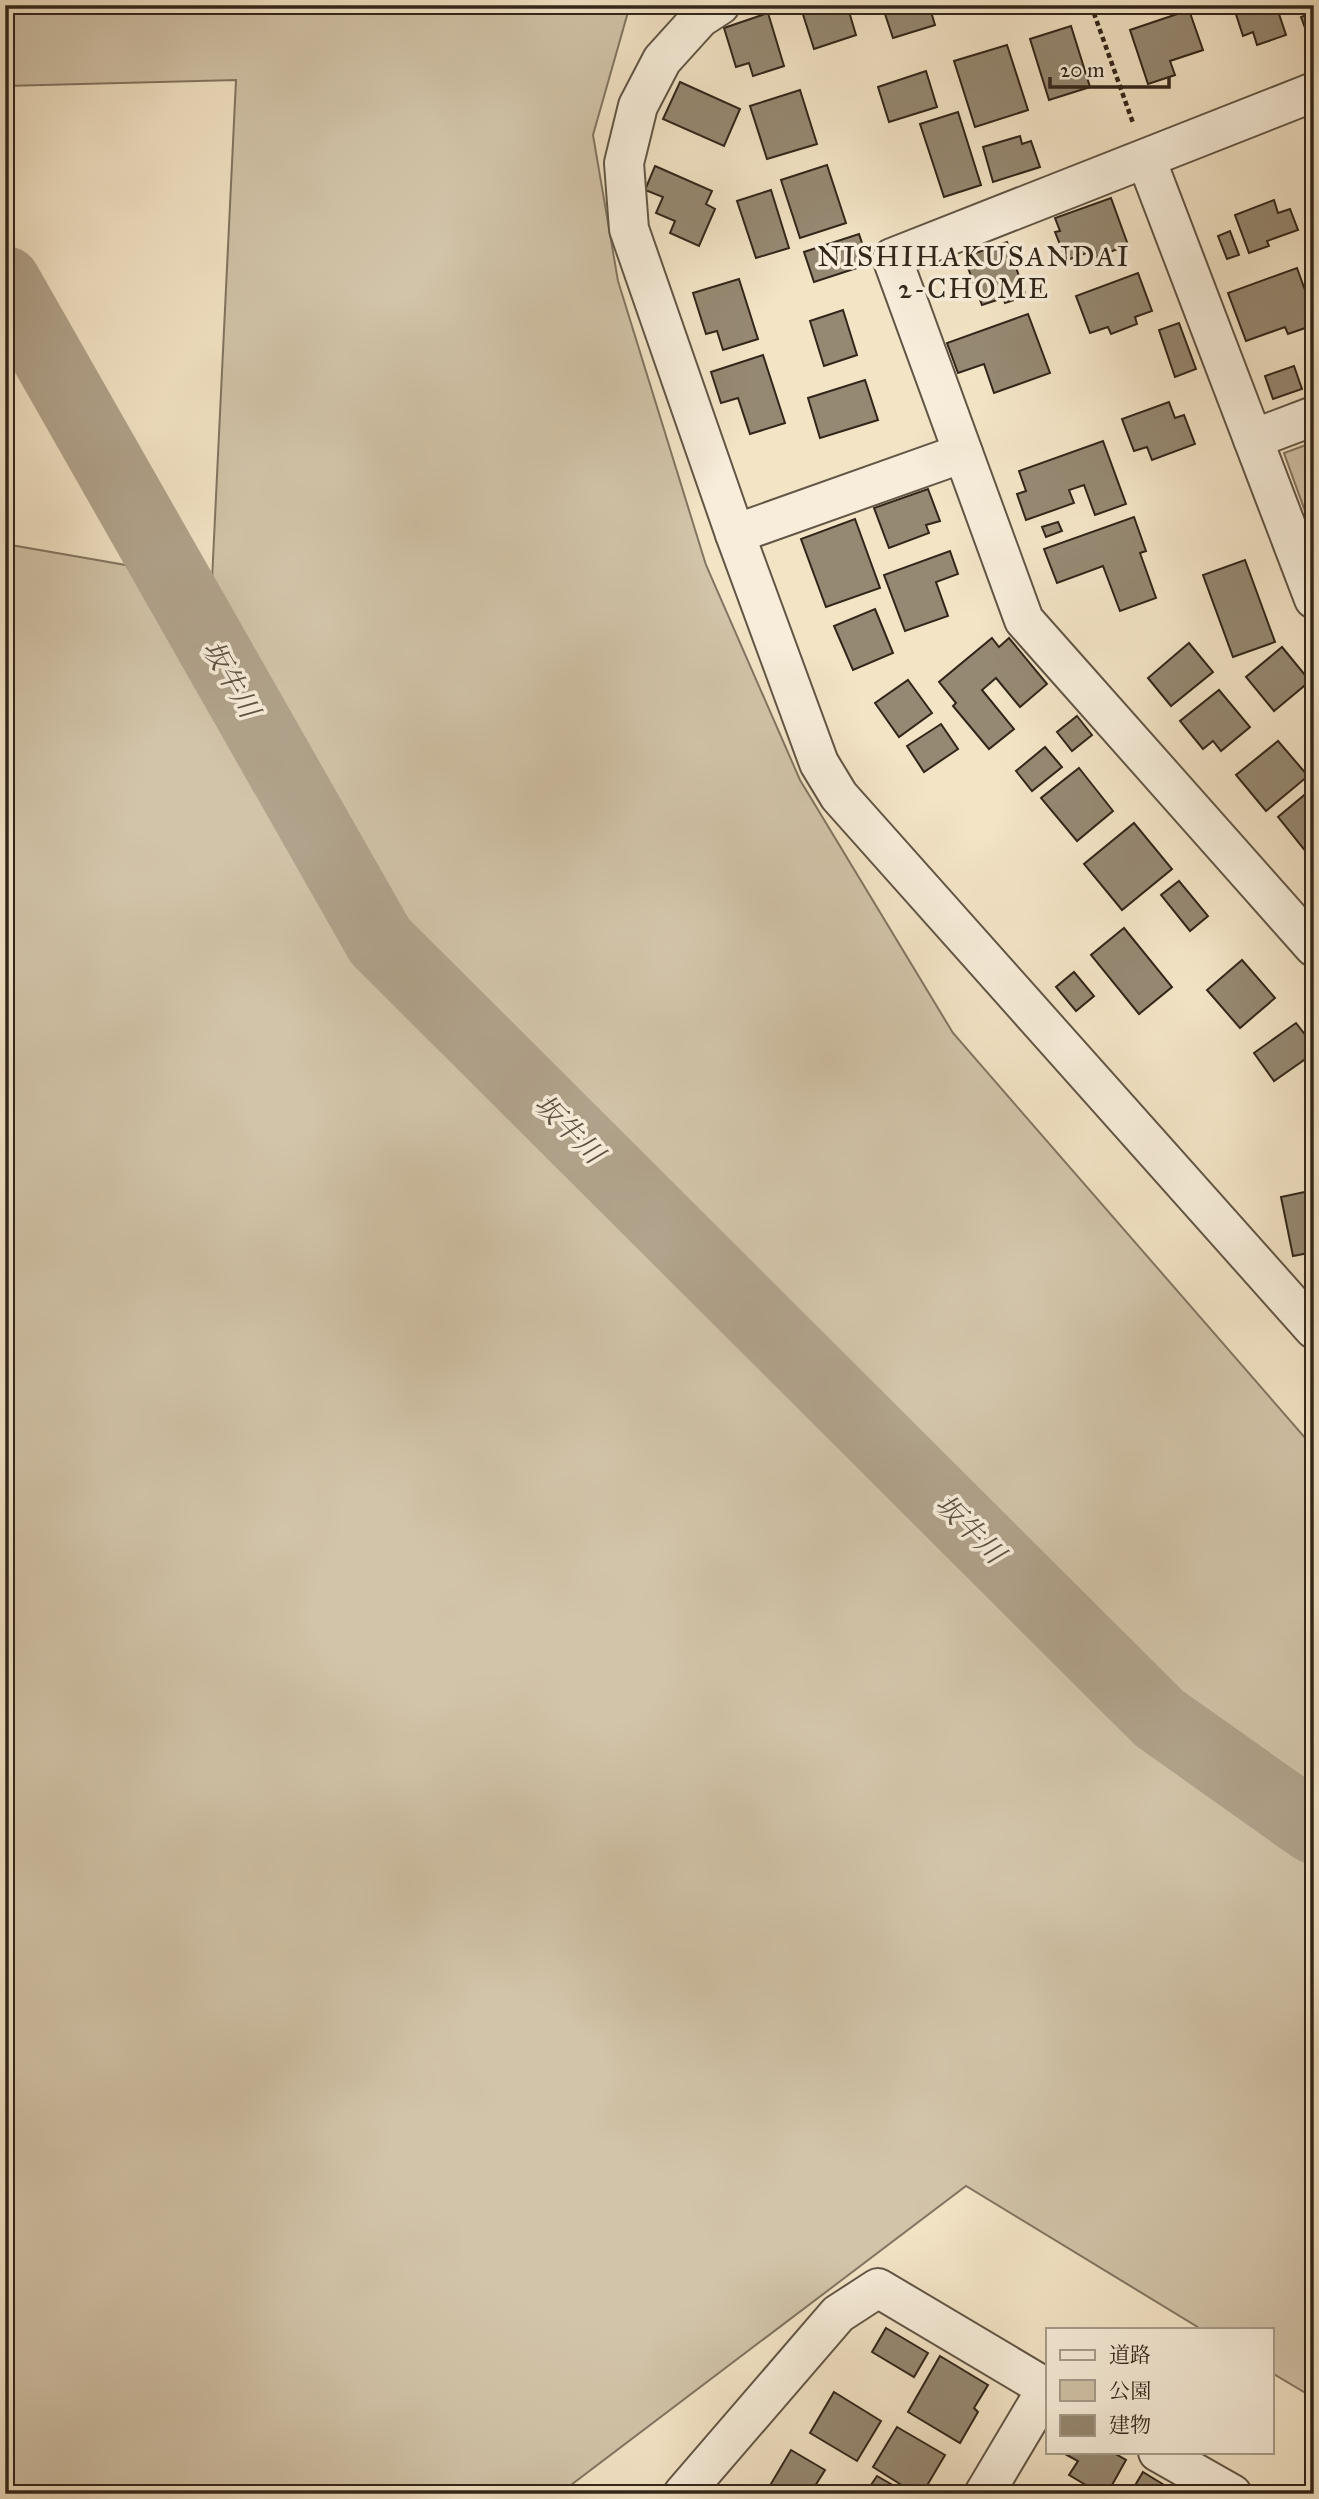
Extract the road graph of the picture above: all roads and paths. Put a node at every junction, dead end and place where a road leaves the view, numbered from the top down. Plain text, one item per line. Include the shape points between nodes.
1 (720, 5) edge
2 (1091, 5) edge
3 (1314, 92) edge
4 (1146, 159) junction
5 (1314, 416) edge
6 (1254, 439) junction
7 (964, 453) junction
8 (735, 534) junction
9 (1314, 599) edge
10 (1314, 947) edge
11 (1301, 1296) edge
12 (1314, 1329) edge
13 (1046, 2387) edge
14 (1046, 2390) edge
15 (1162, 2454) edge
16 (683, 2494) edge
17 (984, 2494) edge
18 (1232, 2494) edge

1 - 8 street via 700,18 662,60 638,106 624,163 629,229
2 - 4 path
3 - 4 street
4 - 6 street
4 - 7 street via 892,258
5 - 6 street
6 - 9 street
7 - 8 street
7 - 10 street via 1024,620
8 - 11 street via 819,762 839,796
11 - 12 street
13 - 16 street via 878,2288 838,2314
14 - 17 street
15 - 18 street

